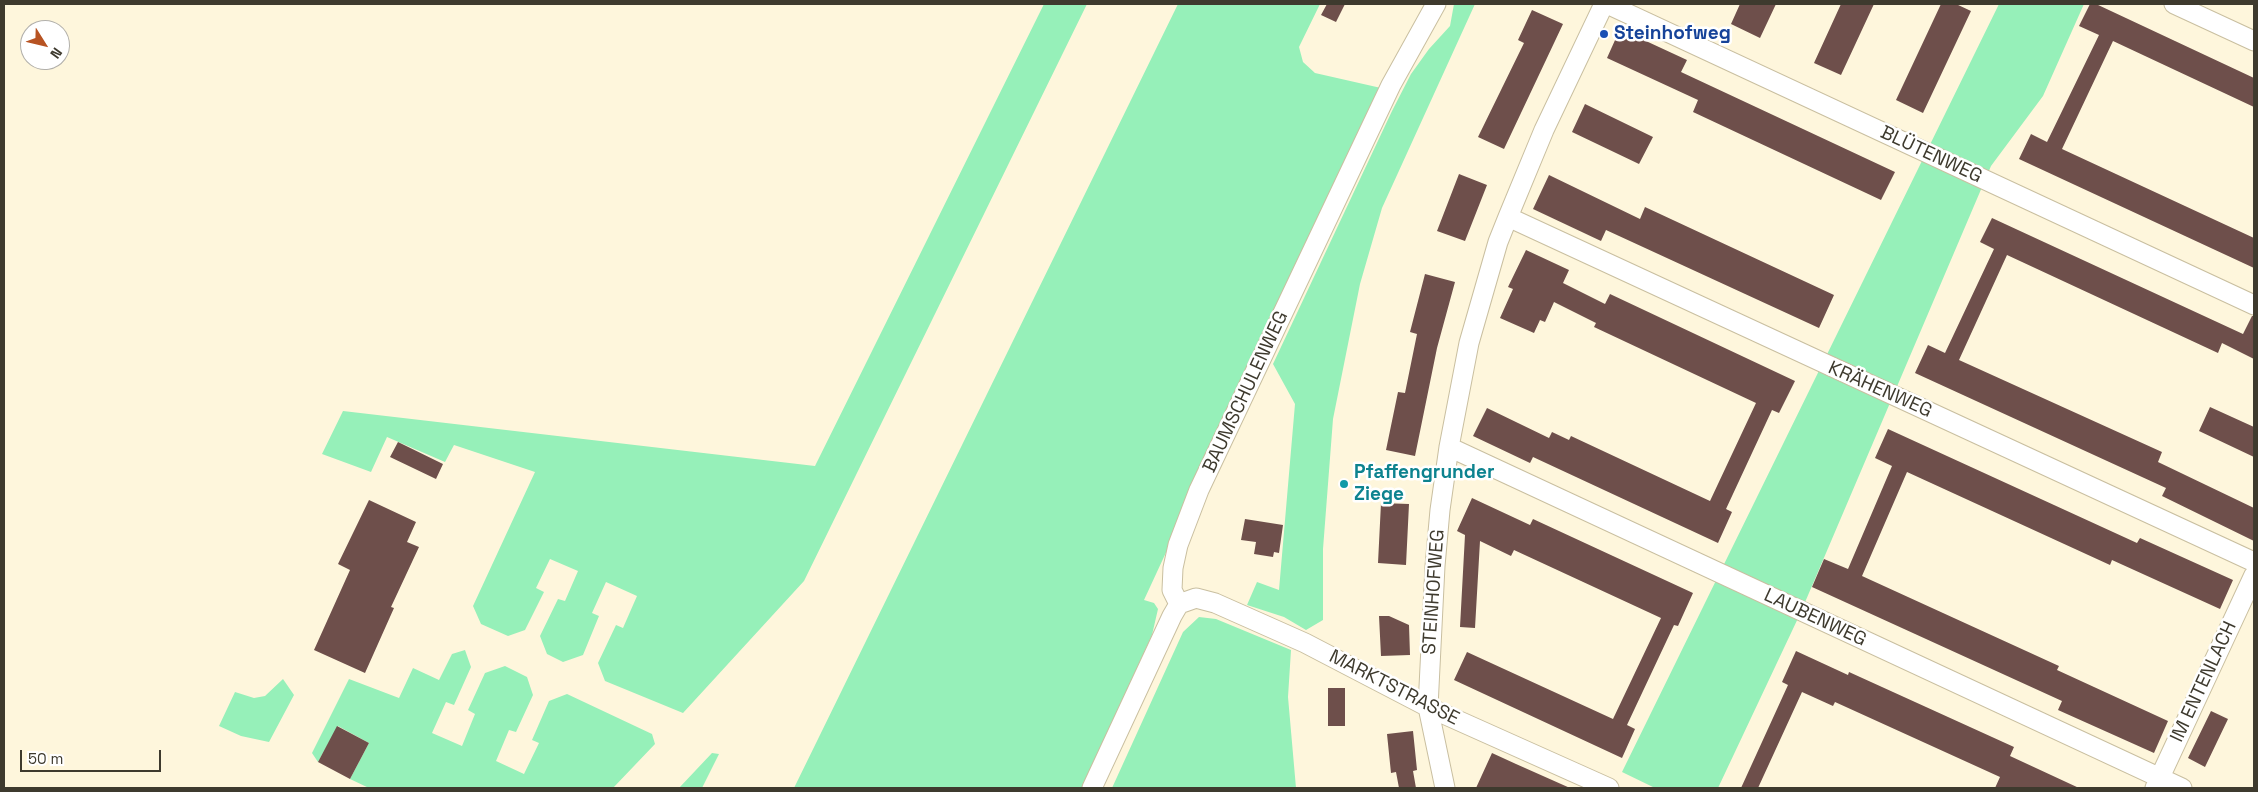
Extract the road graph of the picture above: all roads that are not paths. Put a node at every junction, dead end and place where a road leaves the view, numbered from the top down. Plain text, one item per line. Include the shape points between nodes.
1 (1436, 4) edge
2 (1606, 4) edge
3 (2174, 4) edge
4 (2254, 41) edge
5 (1508, 217) junction
6 (2254, 305) edge
7 (1449, 447) junction
8 (2254, 562) edge
9 (2254, 575) edge
10 (1179, 604) junction
11 (1428, 707) junction
12 (2157, 783) edge
13 (1092, 788) edge
14 (1446, 788) edge
15 (1609, 788) edge
16 (2182, 788) edge

1 - 10 street, BAUMSCHULENWEG via 1391,85 1199,490 1178,545 1173,568 1172,590
2 - 5 street, STEINHOFWEG via 1544,130
2 - 6 street, BLÜTENWEG
3 - 4 street
5 - 7 street, STEINHOFWEG via 1469,343
5 - 8 street, KRÄHENWEG
7 - 11 street, STEINHOFWEG via 1436,557
7 - 12 street, LAUBENWEG
9 - 12 street, IM ENTENLACH
10 - 11 street, MARKTSTRASSE via 1196,598 1215,604 1305,643
10 - 13 street
11 - 14 street, STEINHOFWEG
11 - 15 street, MARKTSTRASSE
12 - 16 street, LAUBENWEG

